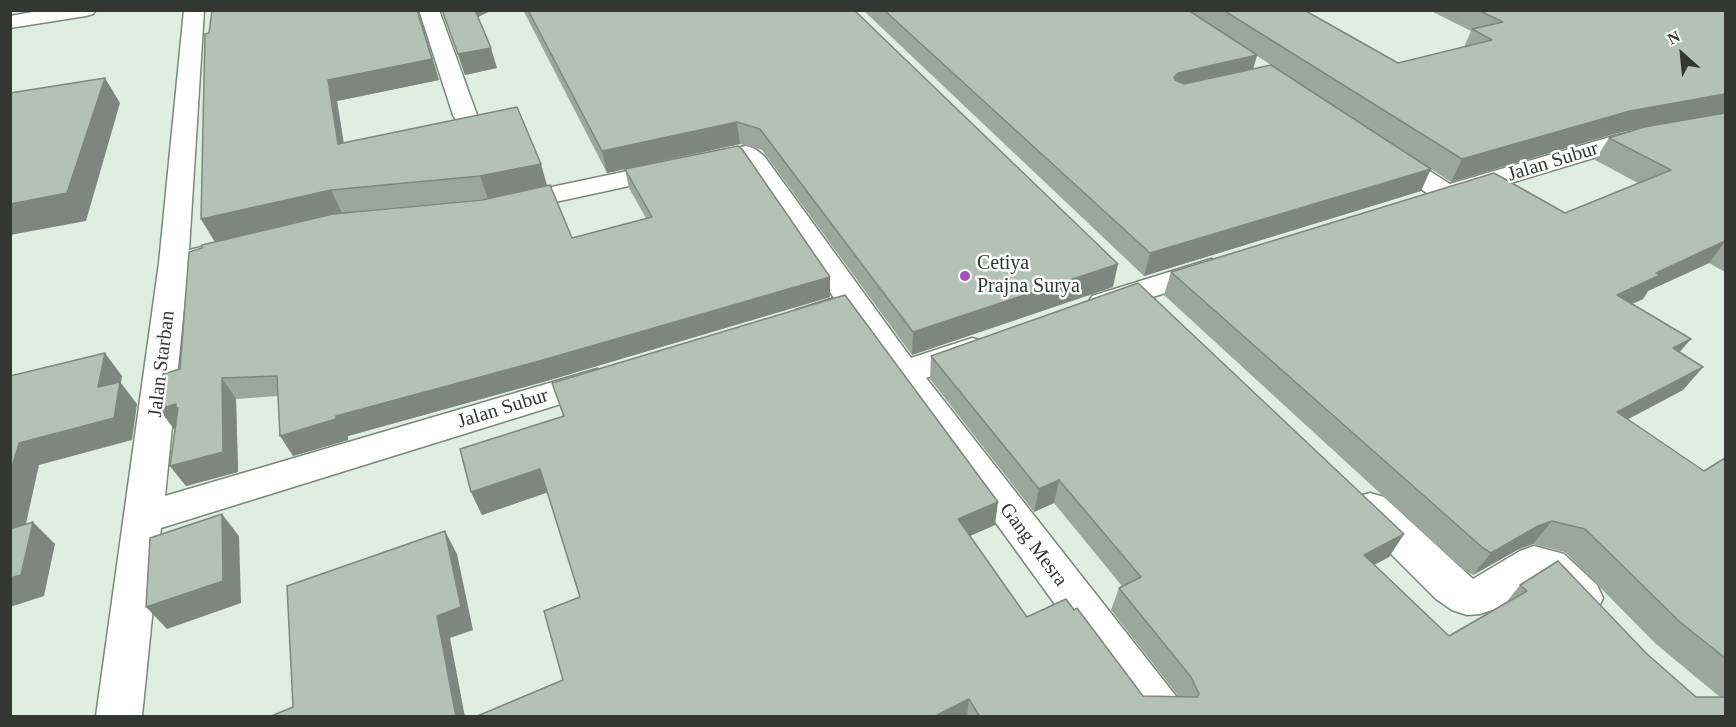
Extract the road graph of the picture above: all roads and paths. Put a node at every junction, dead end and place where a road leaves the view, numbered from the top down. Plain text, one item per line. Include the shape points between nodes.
1 (86, 10) edge
2 (194, 10) edge
3 (429, 10) edge
4 (10, 22) edge
5 (465, 115) edge
6 (1725, 122) edge
7 (1369, 143) edge
8 (1448, 194) junction
9 (1414, 204) edge
10 (488, 209) edge
11 (253, 244) edge
12 (1237, 260) edge
13 (174, 263) junction
14 (1129, 282) junction
15 (852, 303) junction
16 (1071, 314) edge
17 (1164, 315) edge
18 (784, 324) edge
19 (1004, 338) edge
20 (624, 373) edge
21 (904, 373) junction
22 (1347, 487) edge
23 (144, 519) junction
24 (1610, 628) edge
25 (119, 717) edge
26 (1163, 717) edge

1 - 4 street
2 - 13 street, Jalan Starban
3 - 5 street
6 - 8 street, Jalan Subur via 1626,140
7 - 8 street
8 - 9 street, Jalan Subur
10 - 15 street via 746,154 755,161
11 - 13 street
12 - 14 street
13 - 23 street, Jalan Starban
14 - 16 street
14 - 17 street
15 - 18 street
15 - 21 street
19 - 21 street
20 - 23 street, Jalan Subur
21 - 26 street, Gang Mesra
22 - 24 street via 1450,586 1467,597 1480,596 1534,563 1550,566
23 - 25 street, Jalan Starban

